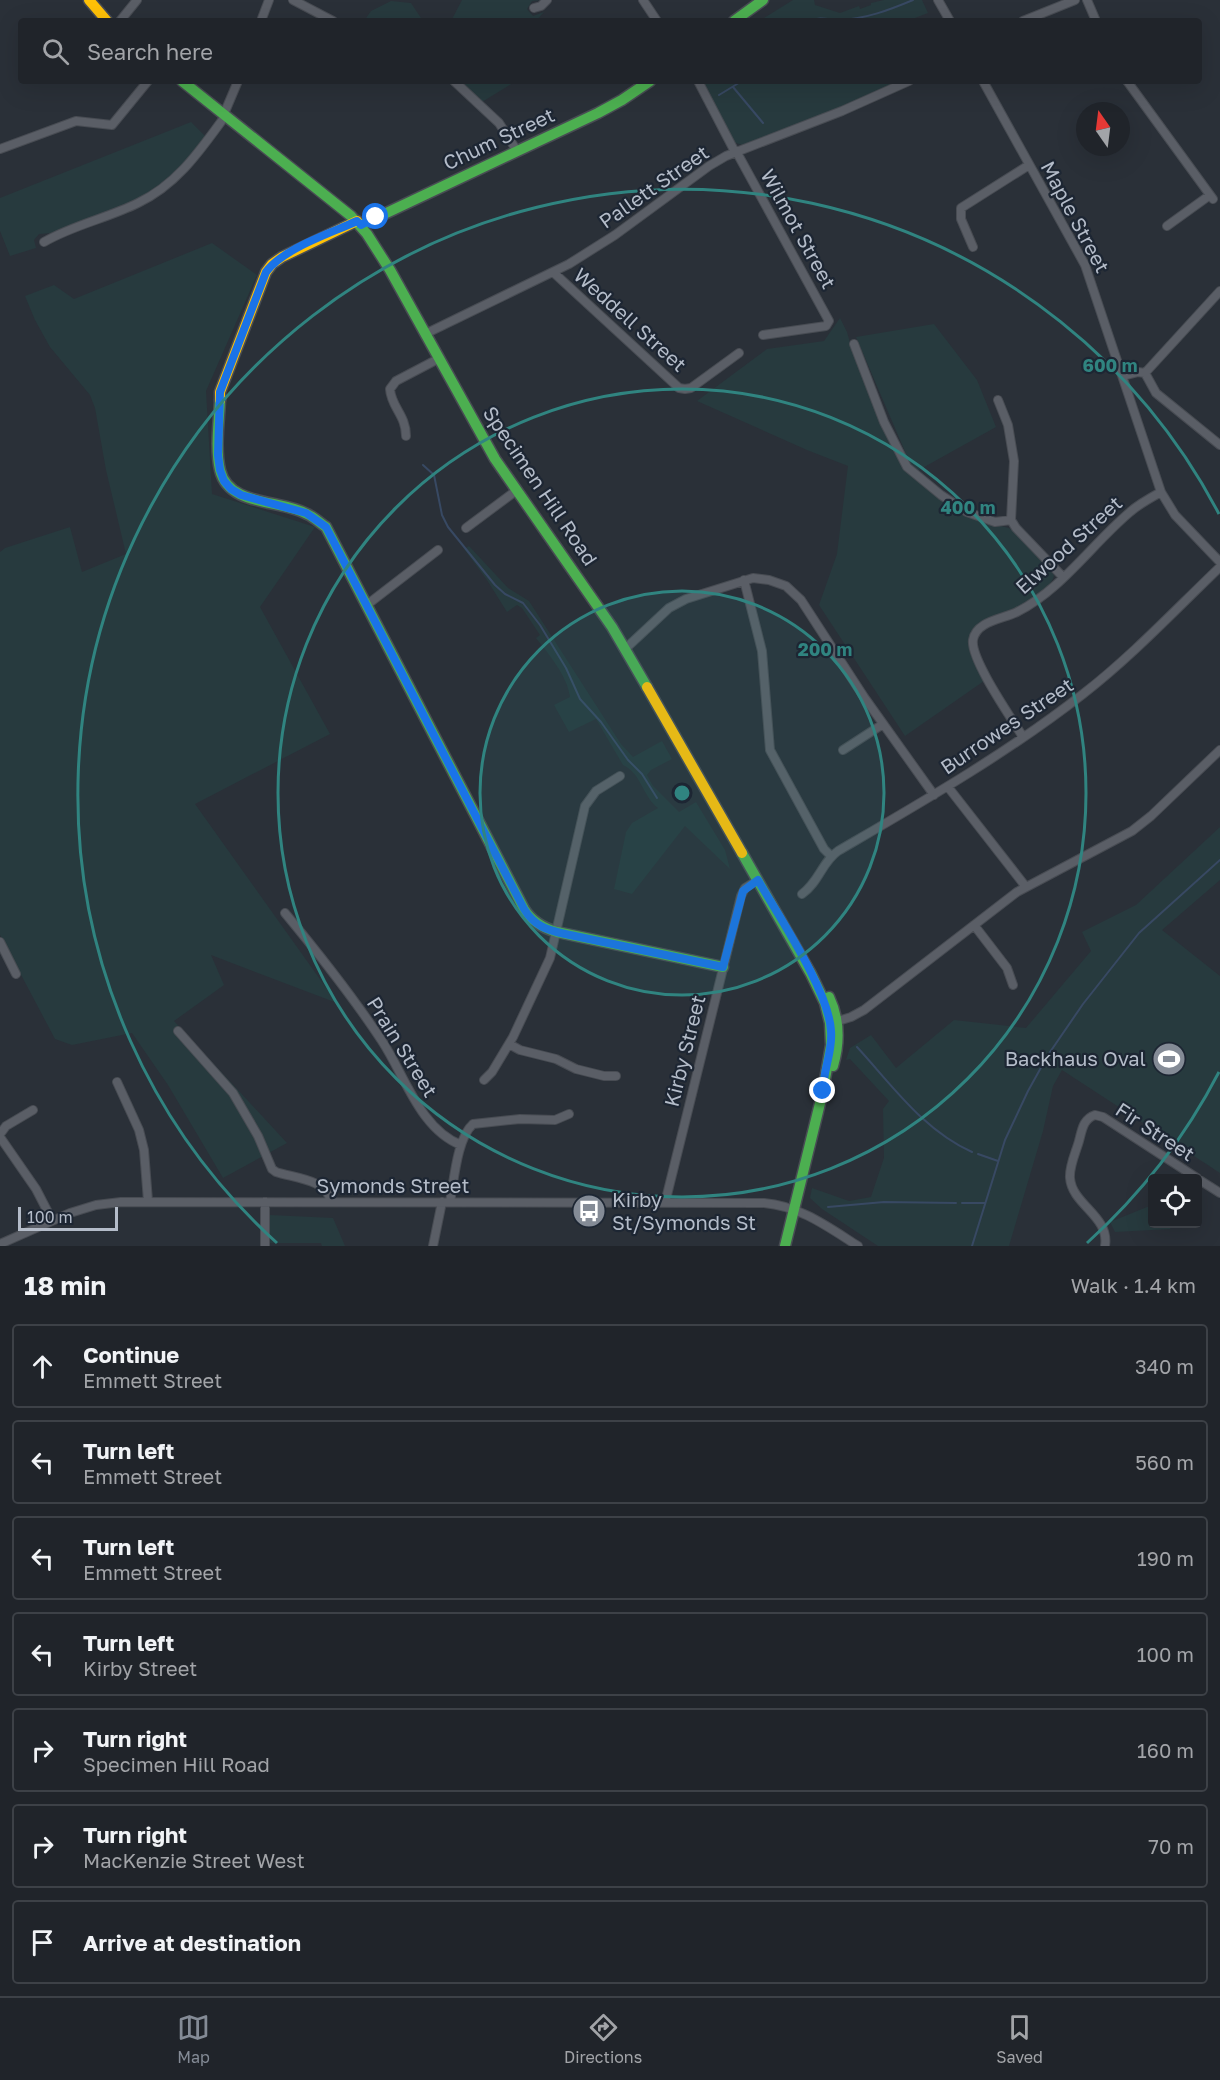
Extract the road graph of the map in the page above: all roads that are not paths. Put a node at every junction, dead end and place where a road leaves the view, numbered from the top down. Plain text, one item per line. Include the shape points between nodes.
1 (89, 0) edge
2 (137, 0) edge
3 (269, 0) edge
4 (293, 0) edge
5 (547, 0) edge
6 (643, 0) edge
7 (764, 0) edge
8 (938, 0) edge
9 (1075, 0) edge
10 (1087, 0) edge
11 (534, 8) dead end
12 (104, 18) edge
13 (122, 18) edge
14 (262, 18) edge
15 (327, 18) edge
16 (655, 18) edge
17 (738, 18) edge
18 (948, 18) edge
19 (1030, 18) edge
20 (1095, 18) edge
21 (146, 84) edge
22 (186, 84) edge
23 (237, 84) edge
24 (457, 84) edge
25 (645, 84) edge
26 (700, 84) edge
27 (902, 84) edge
28 (985, 84) edge
29 (1129, 84) edge
30 (225, 114) junction
31 (0, 149) edge
32 (517, 151) junction
33 (736, 152) junction
34 (1029, 165) junction
35 (359, 223) junction
36 (1167, 226) dead end
37 (44, 242) dead end
38 (973, 247) dead end
39 (554, 272) junction
40 (1220, 286) edge
41 (425, 334) junction
42 (763, 335) dead end
43 (854, 344) dead end
44 (739, 353) dead end
45 (438, 359) junction
46 (1144, 373) junction
47 (1123, 376) junction
48 (998, 400) dead end
49 (406, 436) dead end
50 (1220, 445) edge
51 (517, 490) junction
52 (1161, 492) junction
53 (1011, 520) junction
54 (466, 528) dead end
55 (438, 550) dead end
56 (1220, 562) edge
57 (1220, 567) edge
58 (1063, 577) junction
59 (744, 580) junction
60 (368, 604) junction
61 (625, 649) junction
62 (884, 724) junction
63 (1023, 737) junction
64 (843, 750) dead end
65 (1220, 750) edge
66 (620, 776) dead end
67 (948, 787) junction
68 (934, 795) junction
69 (831, 856) junction
70 (758, 880) junction
71 (1026, 887) junction
72 (802, 894) dead end
73 (285, 913) dead end
74 (974, 925) junction
75 (557, 932) junction
76 (0, 942) edge
77 (723, 967) junction
78 (16, 974) dead end
79 (1013, 985) dead end
80 (834, 1022) junction
81 (178, 1031) dead end
82 (509, 1044) junction
83 (616, 1076) dead end
84 (484, 1080) dead end
85 (117, 1082) dead end
86 (33, 1110) dead end
87 (569, 1113) dead end
88 (0, 1135) edge
89 (461, 1145) junction
90 (1189, 1174) edge
91 (1202, 1182) edge
92 (1220, 1193) edge
93 (148, 1201) junction
94 (265, 1202) junction
95 (332, 1202) junction
96 (446, 1202) junction
97 (665, 1203) junction
98 (794, 1209) junction
99 (52, 1220) junction
100 (0, 1244) edge
101 (265, 1246) edge
102 (433, 1246) edge
103 (784, 1246) edge
104 (858, 1246) edge
105 (1105, 1246) edge

1 - 12 street
2 - 13 street
3 - 14 street
4 - 15 street
5 - 11 street
6 - 16 street
7 - 17 street
8 - 18 street
9 - 19 street
10 - 20 street
21 - 31 street via 112,125 76,121
22 - 30 street, Specimen Hill Road
23 - 30 street
24 - 32 street via 498,123
25 - 32 street, Chum Street via 610,107
26 - 33 street, Wilmot Street
27 - 33 street, Pallett Street
28 - 34 street, Maple Street
29 - 36 street via 1211,197
30 - 35 street, Specimen Hill Road
30 - 37 street via 187,166 159,190 138,203
32 - 35 street, Chum Street
33 - 39 street, Pallett Street via 709,166 615,235
33 - 42 street, Wilmot Street via 830,323
34 - 38 street via 961,208 961,219
34 - 47 street, Maple Street via 1088,273
35 - 41 street, Specimen Hill Road
35 - 60 street, Chum Street via 282,257 266,272 220,392 218,455 224,481 231,489 306,513 326,527
39 - 41 street, Pallett Street
39 - 44 street, Weddell Street via 679,388 691,388
40 - 46 street
41 - 45 street, Specimen Hill Road
43 - 53 street via 907,467 968,512 995,522
45 - 49 street via 396,381 390,389 404,420
45 - 51 street, Specimen Hill Road via 484,442
46 - 47 street
46 - 50 street via 1156,393
47 - 52 street, Maple Street
48 - 53 street via 1008,425 1014,460
51 - 54 street
51 - 61 street, Specimen Hill Road
52 - 56 street, Maple Street via 1175,515
52 - 58 street, Elwood Street via 1128,513
53 - 58 street
55 - 60 street
57 - 63 street, Burrowes Street via 1113,670
58 - 63 street, Elwood Street via 1028,606 980,628 973,640 979,664
59 - 61 street via 676,604
59 - 62 street via 769,580 797,595
59 - 69 street via 762,651 770,750
60 - 75 street via 524,909 536,924
61 - 70 street, Specimen Hill Road
62 - 64 street
62 - 68 street
63 - 67 street, Burrowes Street
65 - 71 street via 1132,831
66 - 75 street via 596,791 585,806
67 - 68 street, Burrowes Street
67 - 71 street
68 - 69 street, Burrowes Street
69 - 72 street, Burrowes Street via 816,881
70 - 77 street, Kirby Street via 743,891
70 - 80 street, Specimen Hill Road
71 - 74 street
73 - 89 street, Prain Street via 383,1042 426,1115 446,1138
74 - 79 street via 1007,968
74 - 80 street via 864,1010
75 - 77 street
75 - 82 street via 547,966
76 - 78 street
77 - 97 street, Kirby Street
80 - 98 street via 823,1091
81 - 95 street via 233,1093 272,1169 321,1186
82 - 83 street via 571,1068
82 - 84 street
85 - 93 street via 139,1130
86 - 88 street via 6,1126
87 - 89 street via 555,1120 473,1124
88 - 99 street
89 - 96 street
90 - 105 street, Fir Street via 1103,1117 1088,1118 1070,1176 1074,1189 1104,1228
91 - 92 street, Fir Street
93 - 94 street, Symonds Street
93 - 99 street, Symonds Street via 96,1205
94 - 95 street, Symonds Street
94 - 101 street
95 - 96 street, Symonds Street
96 - 97 street, Symonds Street
96 - 102 street
97 - 98 street, Symonds Street via 764,1203
98 - 103 street
98 - 104 street, Symonds Street
99 - 100 street, Symonds Street

